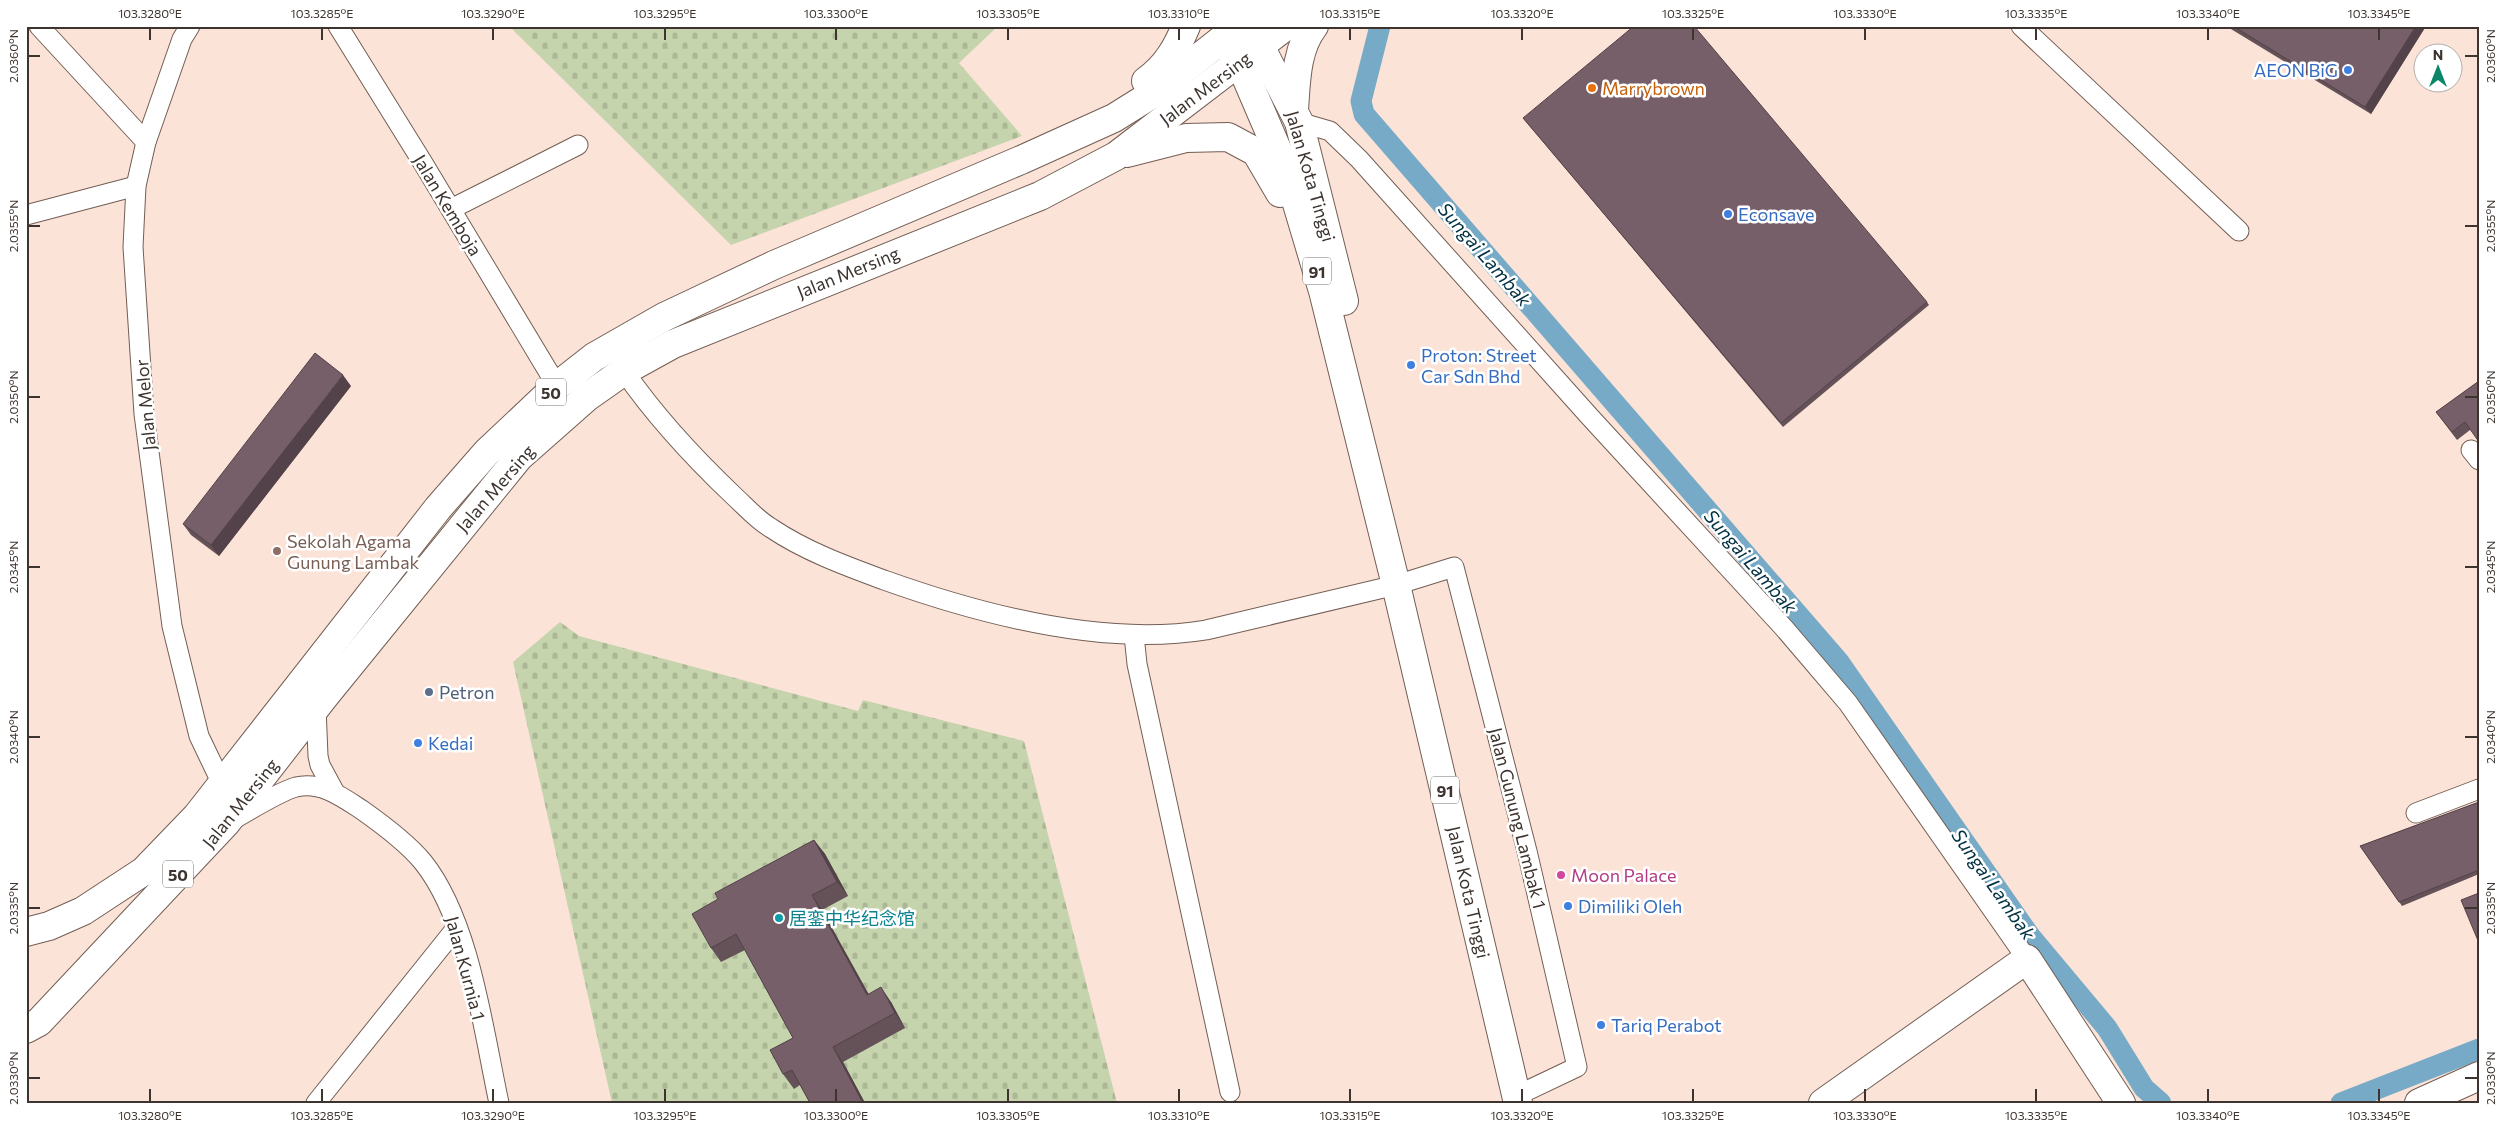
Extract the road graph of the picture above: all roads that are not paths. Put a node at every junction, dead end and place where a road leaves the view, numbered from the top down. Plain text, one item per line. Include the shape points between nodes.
1 (39, 26) edge
2 (190, 26) edge
3 (338, 26) edge
4 (1186, 26) edge
5 (1286, 26) edge
6 (1314, 26) edge
7 (2021, 26) edge
8 (1237, 38) edge
9 (1297, 116) junction
10 (1073, 137) junction
11 (146, 142) junction
12 (578, 145) dead end
13 (1116, 156) junction
14 (136, 186) junction
15 (451, 209) junction
16 (26, 216) edge
17 (2239, 231) dead end
18 (1323, 291) junction
19 (624, 371) junction
20 (557, 386) junction
21 (1370, 485) junction
22 (1396, 585) junction
23 (1134, 635) junction
24 (316, 707) junction
25 (222, 784) junction
26 (2479, 789) edge
27 (334, 791) junction
28 (2416, 813) dead end
29 (226, 823) junction
30 (456, 927) junction
31 (26, 932) edge
32 (2027, 959) junction
33 (26, 1029) edge
34 (2479, 1076) edge
35 (1230, 1092) dead end
36 (1519, 1100) edge
37 (316, 1103) edge
38 (499, 1103) edge
39 (1823, 1103) edge
40 (2120, 1103) edge
41 (2419, 1103) edge

1 - 11 street
2 - 11 street, Jalan Melor via 182,39
3 - 15 street, Jalan Kemboja
4 - 10 main road via 1176,50 1156,75 1106,108
5 - 8 main road, Jalan Mersing / 50
6 - 9 main road via 1300,54
7 - 17 street
8 - 9 main road, Jalan Kota Tinggi / 91
8 - 10 main road, Jalan Mersing / 50 via 1114,118
8 - 13 main road, Jalan Mersing / 50
8 - 18 main road, Jalan Kota Tinggi / 91 via 1289,177
9 - 21 main road, Jalan Kota Tinggi / 91 via 1350,327
9 - 32 street via 1330,131 1359,159 1784,628 1848,703
10 - 20 main road, Jalan Mersing / 50 via 774,265 664,316 594,357
11 - 14 street, Jalan Melor
12 - 15 street
13 - 18 main road via 1186,138 1228,137 1256,152 1277,186
13 - 19 main road, Jalan Mersing / 50 via 1040,196 673,344
14 - 16 street
14 - 25 street, Jalan Melor via 133,247 144,414 172,626 199,736
15 - 20 street, Jalan Kemboja
18 - 21 main road, Jalan Kota Tinggi / 91
19 - 23 street via 643,398 713,476 755,516 786,537 862,572 968,606 1050,626
19 - 24 main road, Jalan Mersing / 50 via 587,397 519,457
20 - 25 main road, Jalan Mersing / 50 via 487,452 438,508
21 - 22 main road, Jalan Kota Tinggi / 91
22 - 23 street via 1206,630 1176,635
22 - 36 main road, Jalan Kota Tinggi / 91
22 - 36 street, Jalan Gunung Lambak 1 via 1454,567 1527,851 1577,1067
23 - 35 street via 1137,664
24 - 27 street via 318,756
24 - 29 main road, Jalan Mersing / 50
25 - 31 main road, Jalan Mersing / 50 via 197,816 144,871 83,911
26 - 28 street
27 - 29 street via 307,786 295,788
27 - 30 street, Jalan Kurnia 1 via 375,819 422,861 447,903
29 - 33 main road, Jalan Mersing / 50 via 38,1022
30 - 37 street
30 - 38 street, Jalan Kurnia 1
32 - 39 main road
32 - 40 main road
34 - 41 main road

